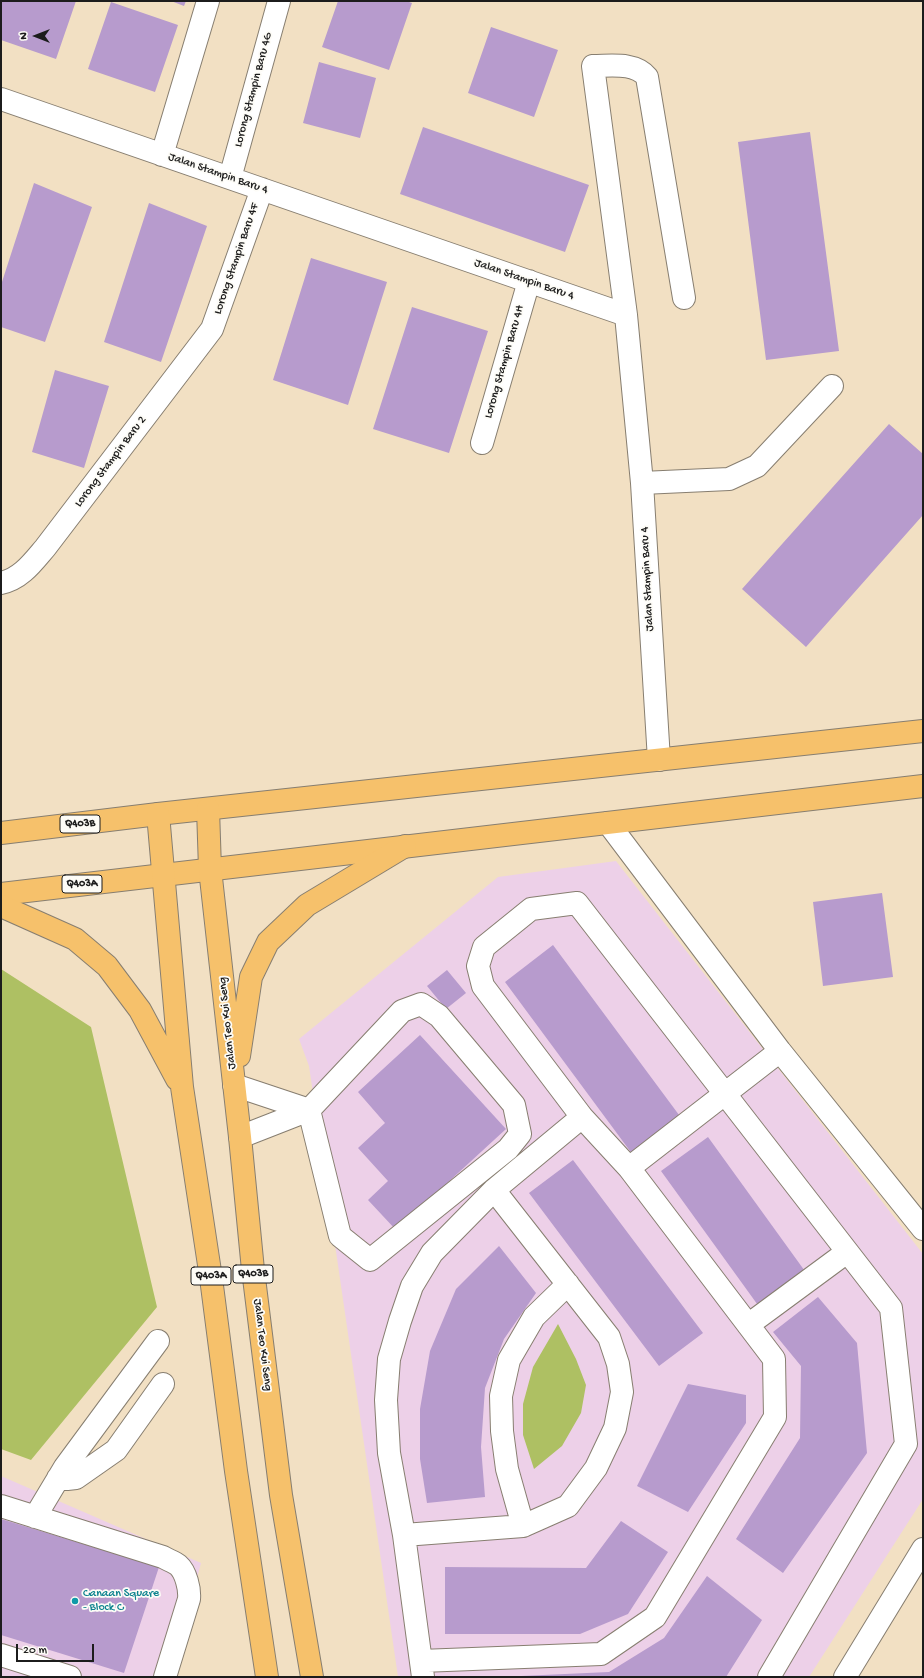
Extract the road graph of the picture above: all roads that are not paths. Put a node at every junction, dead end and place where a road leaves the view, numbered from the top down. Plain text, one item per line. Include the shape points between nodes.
1 (208, 1) edge
2 (279, 1) edge
3 (1, 99) edge
4 (162, 155) junction
5 (230, 178) junction
6 (262, 189) junction
7 (529, 281) junction
8 (684, 298) dead end
9 (626, 316) junction
10 (212, 329) joint
11 (832, 386) dead end
12 (482, 443) dead end
13 (642, 483) junction
14 (1, 583) edge
15 (923, 731) edge
16 (659, 760) junction
17 (923, 786) edge
18 (208, 809) junction
19 (158, 814) junction
20 (608, 823) junction
21 (1, 833) edge
22 (405, 846) junction
23 (210, 869) junction
24 (163, 874) junction
25 (1, 894) edge
26 (1, 906) edge
27 (780, 1051) junction
28 (234, 1085) junction
29 (182, 1087) junction
30 (724, 1092) junction
31 (309, 1110) junction
32 (582, 1117) junction
33 (240, 1137) junction
34 (629, 1168) junction
35 (494, 1190) junction
36 (923, 1229) edge
37 (847, 1252) junction
38 (568, 1284) junction
39 (748, 1325) junction
40 (158, 1341) dead end
41 (163, 1384) dead end
42 (58, 1478) junction
43 (1, 1506) edge
44 (35, 1517) junction
45 (523, 1526) junction
46 (404, 1535) junction
47 (923, 1550) edge
48 (1, 1655) edge
49 (422, 1669) edge
50 (70, 1677) edge
51 (165, 1677) edge
52 (267, 1677) edge
53 (312, 1677) edge
54 (769, 1677) edge
55 (845, 1677) edge

1 - 4 street
2 - 5 street, Lorong Stampin Baru 4G
3 - 4 street, Jalan Stampin Baru 4
4 - 5 street, Jalan Stampin Baru 4
5 - 6 street, Jalan Stampin Baru 4
6 - 7 street, Jalan Stampin Baru 4
6 - 10 street, Lorong Stampin Baru 4F
7 - 9 street, Jalan Stampin Baru 4
7 - 12 street, Lorong Stampin Baru 4H
8 - 9 street via 647,77 633,67 593,66
9 - 13 street, Jalan Stampin Baru 4
10 - 14 street, Lorong Stampin Baru 2 via 45,548 28,568 11,581
11 - 13 street via 757,466 729,479
13 - 16 street, Jalan Stampin Baru 4
15 - 16 main road
16 - 18 main road
17 - 20 main road
18 - 19 main road
18 - 23 main road, Q403B
19 - 21 main road, Q403B
19 - 24 main road, Q403A
20 - 22 main road
20 - 27 street
22 - 23 main road
22 - 28 main road via 307,905 268,942 251,977
23 - 24 main road
23 - 28 main road, Jalan Teo Kui Seng / Q403B
24 - 25 main road, Q403A
24 - 29 main road, Q403A
26 - 29 main road via 75,939 107,966 140,1010
27 - 30 street
27 - 36 street
28 - 31 street
28 - 33 main road, Jalan Teo Kui Seng / Q403B
29 - 52 main road, Q403A
30 - 32 street via 577,903 531,909 484,947 478,966 483,986
30 - 34 street
30 - 37 street
31 - 31 street via 402,1011 421,1004 439,1016 514,1105 520,1134 508,1149 370,1260 340,1236
31 - 33 street
32 - 34 street
32 - 35 street
33 - 53 main road, Jalan Teo Kui Seng / Q403B via 253,1270 281,1495
34 - 39 street
35 - 38 street
35 - 46 street via 432,1253 412,1286 389,1360 386,1400 389,1453
37 - 39 street
37 - 54 street via 891,1308 906,1444
38 - 45 street via 534,1317 509,1360 502,1396 502,1432 507,1468
38 - 45 street via 609,1337 618,1364 622,1392 615,1428 596,1468 568,1506
39 - 49 street via 774,1360 775,1417 655,1617 601,1654
40 - 42 street
41 - 42 street via 116,1450 76,1478
42 - 44 street
43 - 44 street
44 - 51 street via 163,1557 177,1564 190,1591
45 - 46 street
46 - 49 street
47 - 55 street
48 - 50 street

